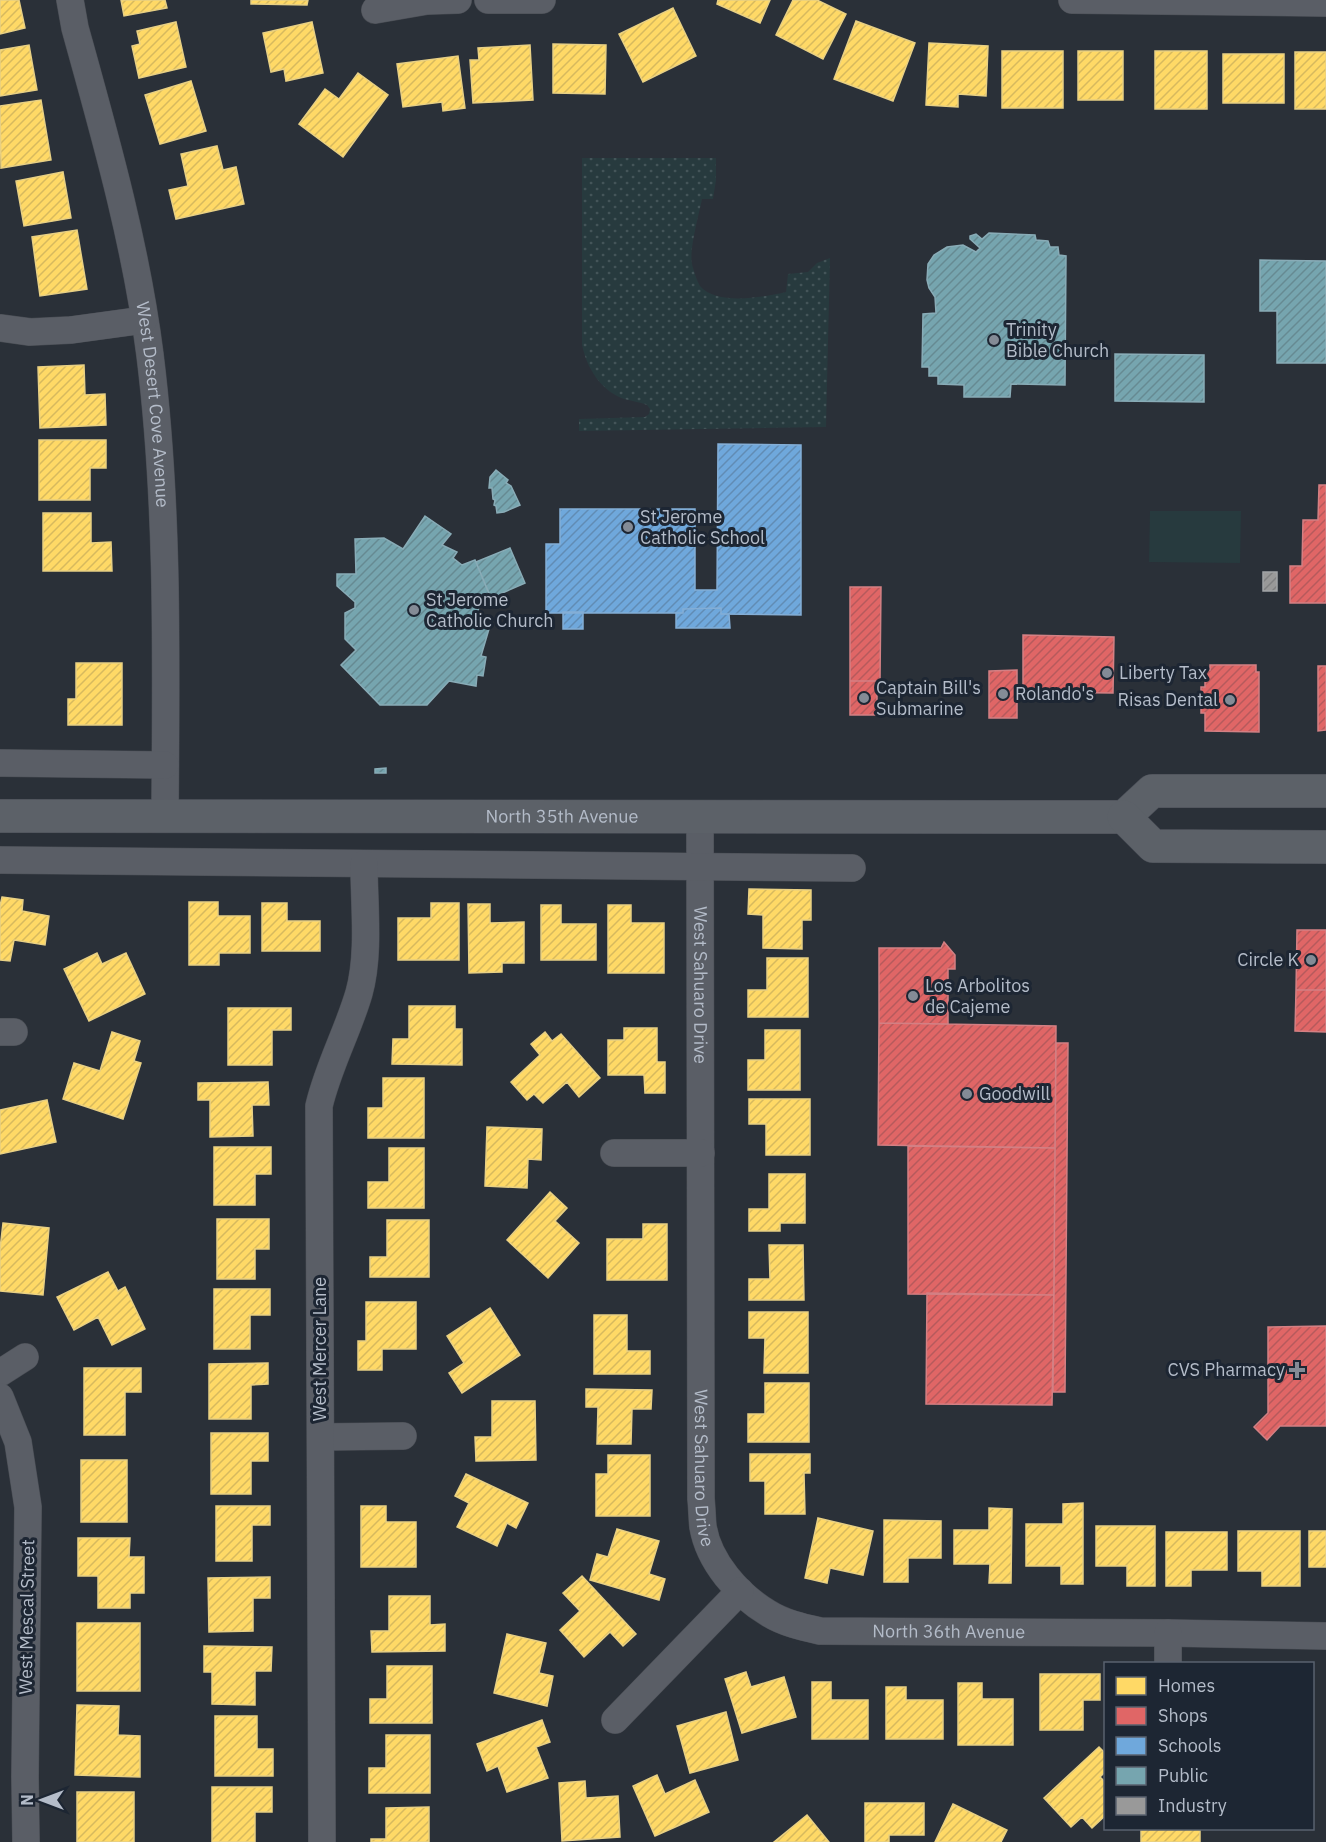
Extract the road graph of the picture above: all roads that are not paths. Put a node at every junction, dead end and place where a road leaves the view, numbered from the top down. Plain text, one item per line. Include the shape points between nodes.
1 (70, 0) edge
2 (458, 0) edge
3 (488, 0) edge
4 (542, 0) edge
5 (1072, 0) edge
6 (1326, 3) edge
7 (375, 10) dead end
8 (144, 320) junction
9 (0, 328) edge
10 (0, 763) edge
11 (165, 765) junction
12 (1326, 791) edge
13 (0, 816) edge
14 (165, 817) junction
15 (699, 817) junction
16 (1124, 817) junction
17 (1326, 847) edge
18 (0, 860) edge
19 (364, 864) junction
20 (700, 866) junction
21 (852, 868) dead end
22 (614, 1154) dead end
23 (701, 1154) junction
24 (25, 1357) dead end
25 (0, 1373) edge
26 (0, 1397) edge
27 (403, 1436) dead end
28 (321, 1437) junction
29 (740, 1591) junction
30 (1167, 1633) junction
31 (1326, 1636) edge
32 (1168, 1662) edge
33 (615, 1720) dead end
34 (26, 1842) edge
35 (322, 1842) edge

1 - 8 street, West Desert Cove Avenue via 128,231
2 - 7 street
3 - 4 street
5 - 6 street
8 - 9 street via 71,330 30,332
8 - 11 street, West Desert Cove Avenue via 158,429 164,519
10 - 11 street
11 - 14 street, West Desert Cove Avenue
12 - 16 main road via 1152,791
13 - 14 main road, North 35th Avenue
14 - 15 main road, North 35th Avenue
15 - 16 main road, North 35th Avenue
15 - 20 street, West Sahuaro Drive
16 - 17 main road via 1154,846
18 - 19 street
19 - 20 street
19 - 28 street, West Mercer Lane via 364,966 359,993 319,1106
20 - 21 street
20 - 23 street, West Sahuaro Drive
22 - 23 street
23 - 29 street, West Sahuaro Drive via 703,1528 711,1552
24 - 25 street
26 - 34 street, West Mescal Street via 18,1442 28,1507
27 - 28 street
28 - 35 street, West Mercer Lane
29 - 30 street, North 36th Avenue via 768,1613 820,1631
29 - 33 street
30 - 31 street, North 36th Avenue
30 - 32 street

